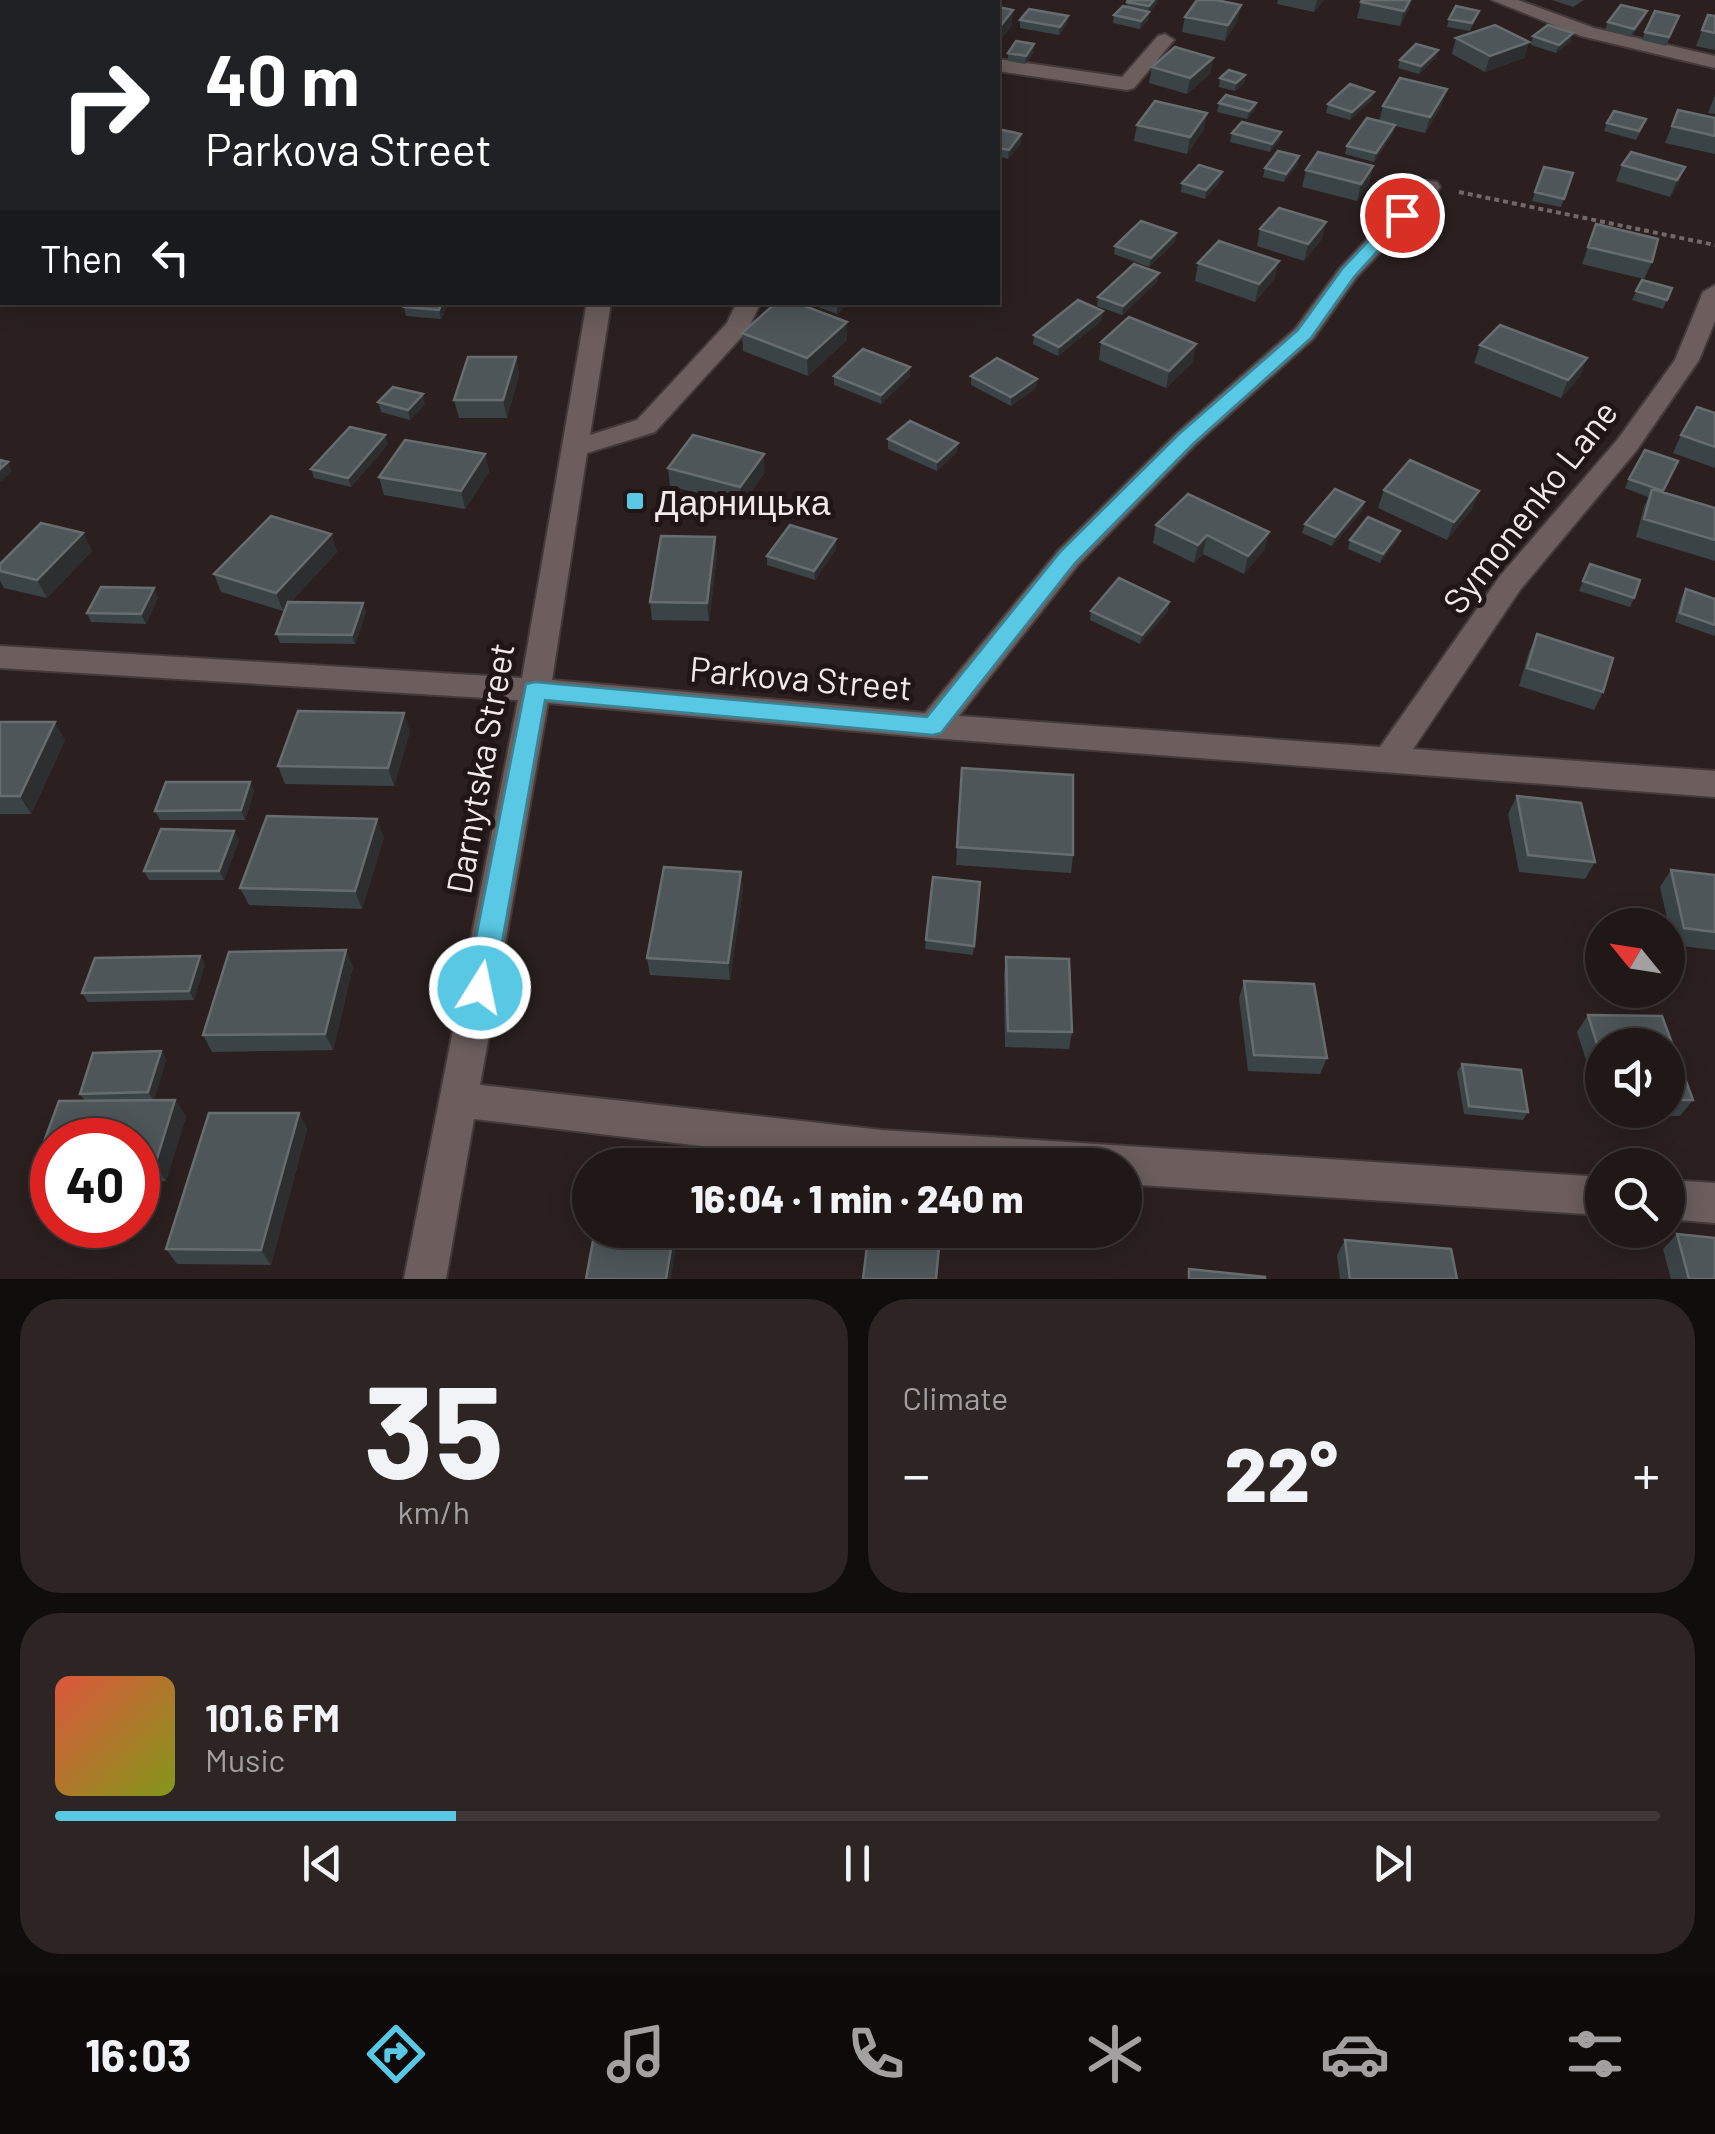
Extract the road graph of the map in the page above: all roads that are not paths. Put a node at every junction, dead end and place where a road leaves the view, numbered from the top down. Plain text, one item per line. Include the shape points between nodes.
1 (1501, 0) edge
2 (1165, 40) dead end
3 (1715, 62) edge
4 (1000, 65) edge
5 (1428, 186) road end
6 (1715, 292) edge
7 (599, 305) edge
8 (748, 305) edge
9 (576, 448) junction
10 (0, 658) edge
11 (535, 690) junction
12 (933, 726) junction
13 (1388, 760) junction
14 (1715, 784) edge
15 (460, 1100) junction
16 (873, 1148) edge
17 (1142, 1166) edge
18 (1585, 1195) edge
19 (1685, 1201) edge
20 (1715, 1203) edge
21 (425, 1279) edge

1 - 3 street via 1588,32
2 - 4 street via 1128,84
5 - 12 street via 1348,273 1304,334 1186,439 1068,558
6 - 13 street, Symonenko Lane via 1688,360 1627,445 1510,583
7 - 9 street, Darnytska Street
8 - 9 street via 738,326 646,426
9 - 11 street, Darnytska Street
10 - 11 street, Parkova Street
11 - 12 street, Parkova Street
11 - 15 street, Darnytska Street
12 - 13 street, Parkova Street
13 - 14 street, Parkova Street
15 - 16 street
15 - 21 street, Darnytska Street
17 - 18 street
19 - 20 street

